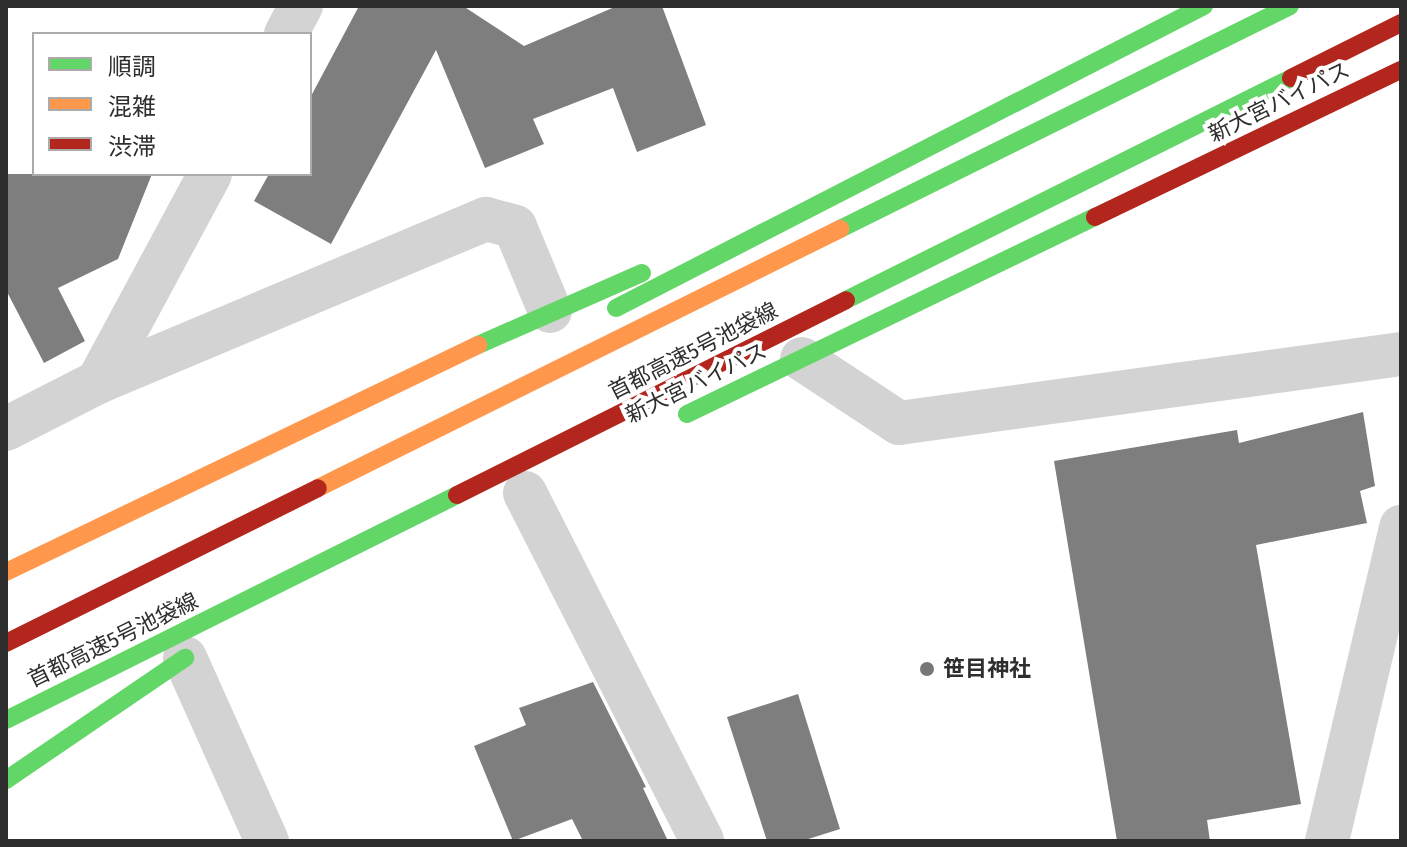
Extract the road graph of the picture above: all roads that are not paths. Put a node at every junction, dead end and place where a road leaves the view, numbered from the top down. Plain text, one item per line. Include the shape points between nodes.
1 (301, 6) edge
2 (1204, 6) edge
3 (1290, 6) edge
4 (1153, 18) edge
5 (1401, 23) edge
6 (287, 32) edge
7 (1401, 70) edge
8 (209, 176) edge
9 (866, 181) junction
10 (550, 311) junction
11 (602, 315) dead end
12 (1401, 354) edge
13 (802, 359) junction
14 (98, 382) junction
15 (663, 426) dead end
16 (6, 429) edge
17 (297, 477) dead end
18 (525, 493) dead end
19 (1401, 527) edge
20 (6, 572) edge
21 (6, 640) edge
22 (192, 655) junction
23 (6, 720) edge
24 (6, 728) edge
25 (6, 780) edge
26 (267, 841) edge
27 (702, 841) edge
28 (1327, 841) edge

1 - 6 street
2 - 4 highway
3 - 21 highway, 首都高速5号池袋線
4 - 9 highway
5 - 23 highway, 首都高速5号池袋線
7 - 13 highway, 新大宮バイパス
8 - 14 street
9 - 10 highway
9 - 11 highway
10 - 14 street via 515,227 486,219
10 - 20 highway
12 - 13 street via 899,423
13 - 15 highway, 新大宮バイパス
14 - 16 street
17 - 21 highway
18 - 27 street
19 - 28 street
22 - 24 highway
22 - 25 highway
22 - 26 street

